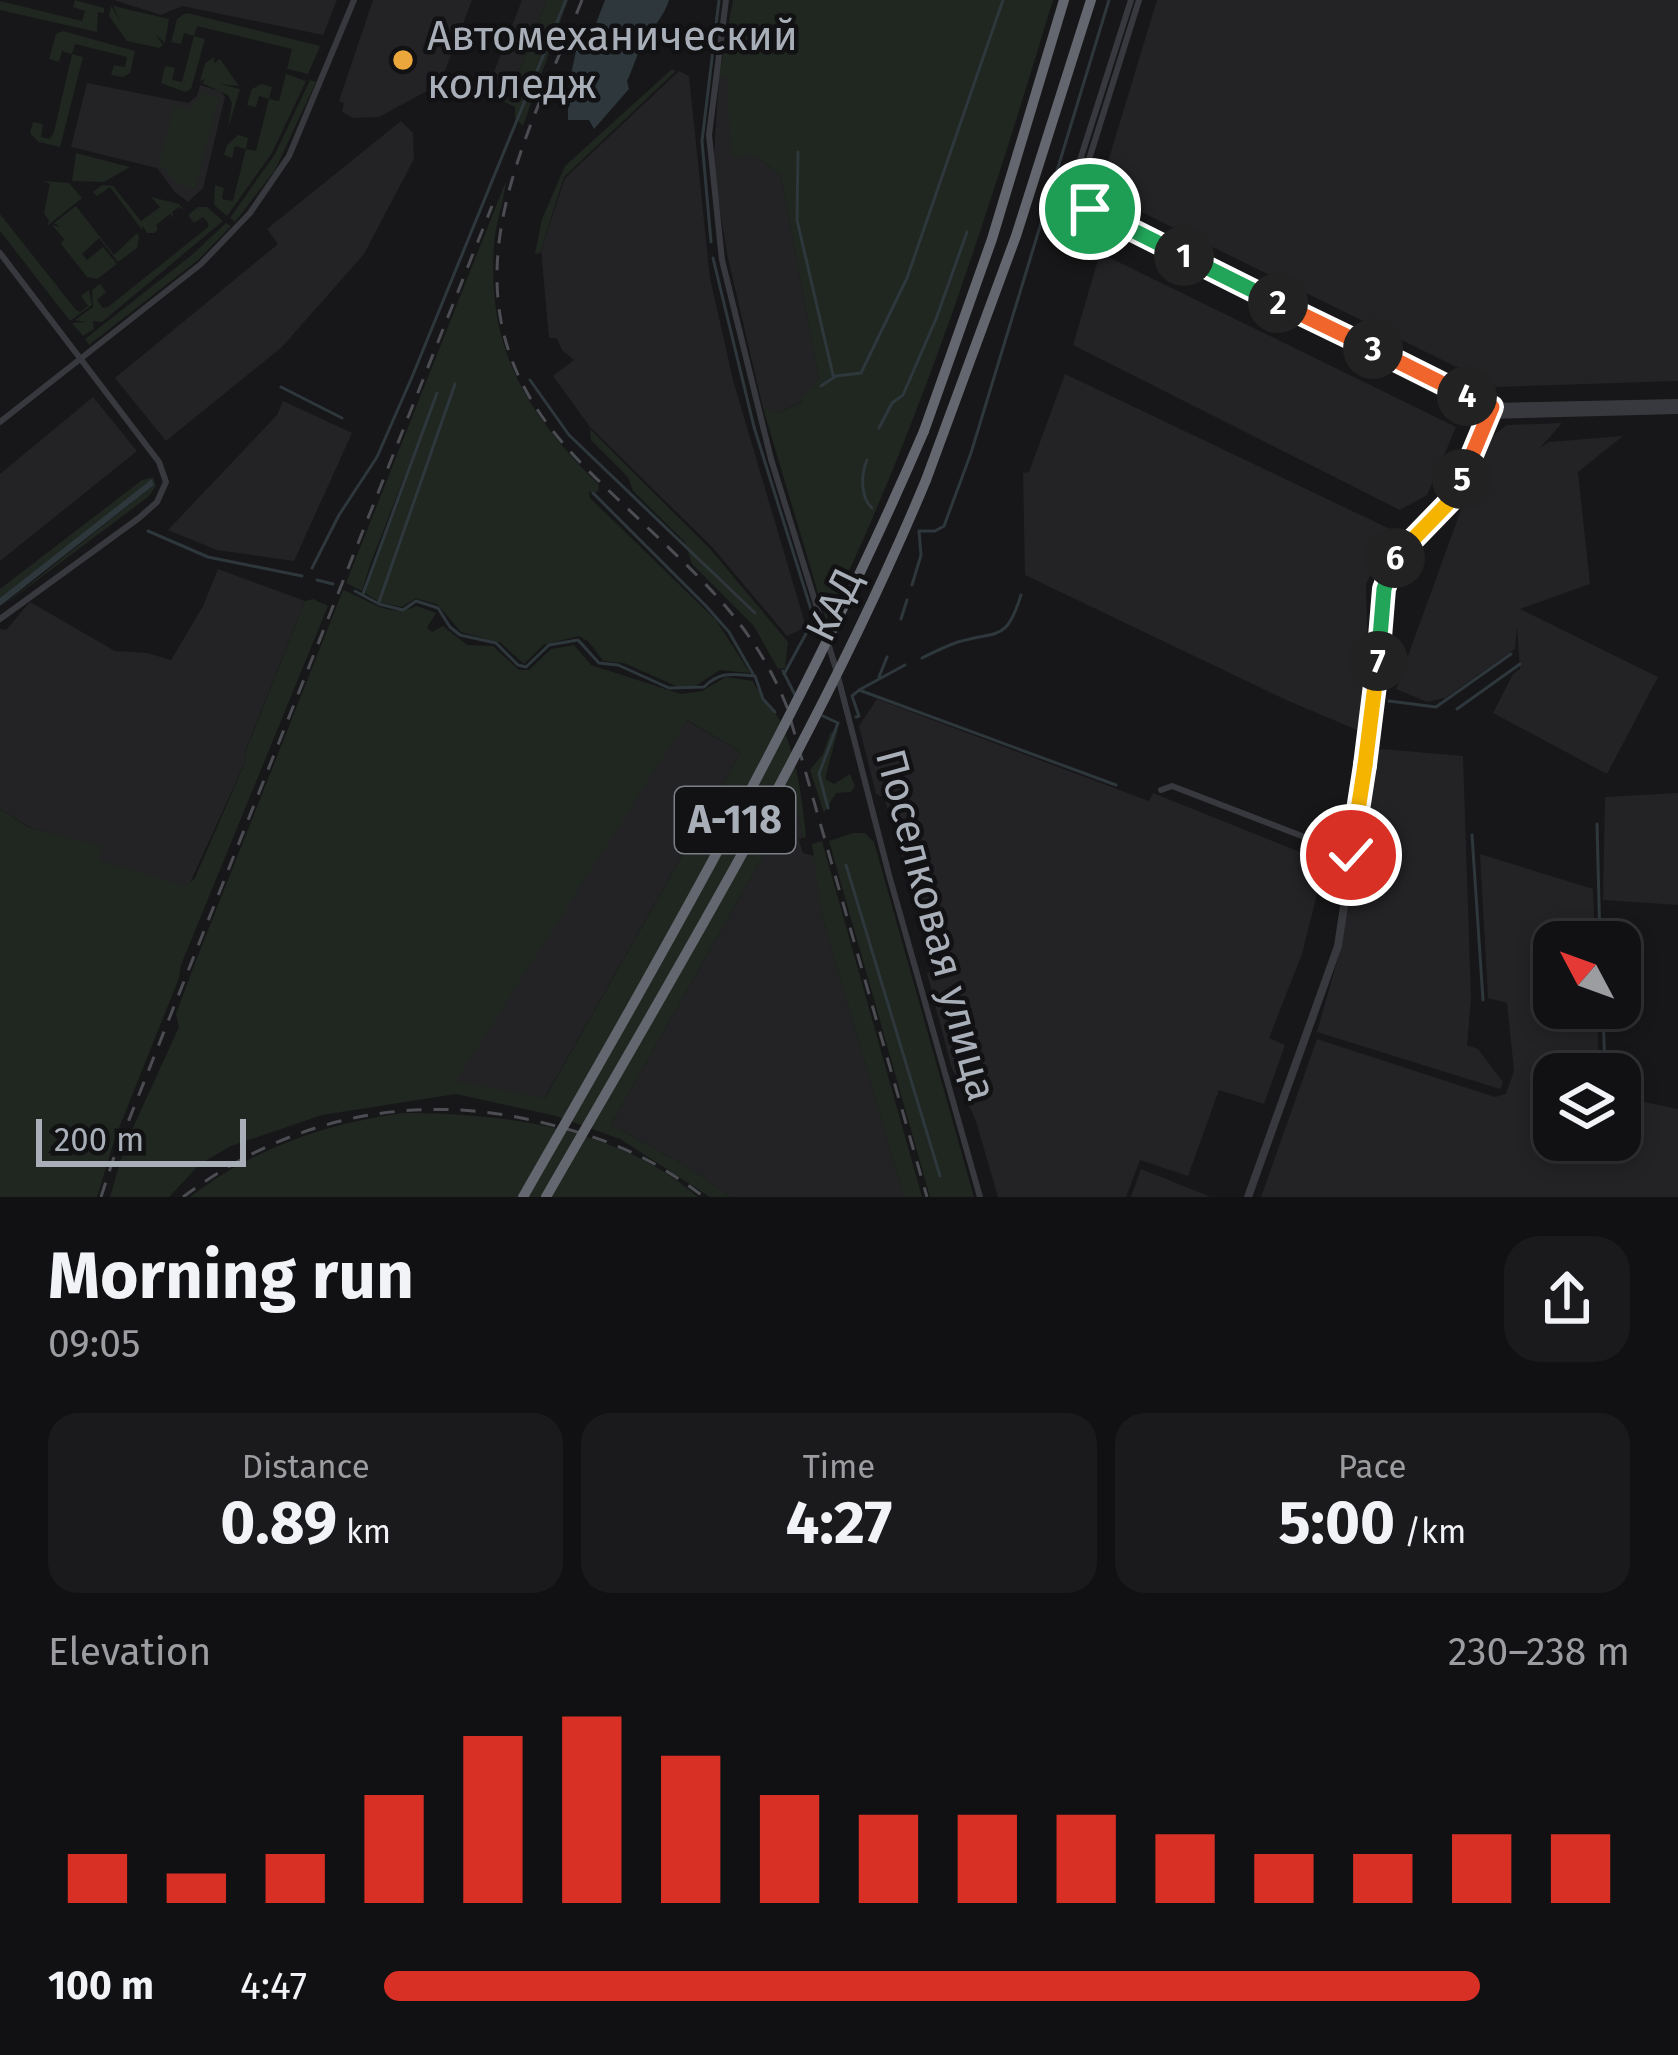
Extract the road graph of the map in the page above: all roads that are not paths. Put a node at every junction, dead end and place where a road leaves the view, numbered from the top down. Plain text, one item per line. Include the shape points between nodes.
1 (354, 0) edge
2 (726, 0) edge
3 (1064, 0) edge
4 (1091, 0) edge
5 (1135, 0) edge
6 (0, 253) edge
7 (82, 357) junction
8 (1678, 406) edge
9 (1490, 411) junction
10 (0, 422) edge
11 (3, 617) edge
12 (1161, 790) dead end
13 (1351, 855) junction
14 (523, 1197) edge
15 (546, 1197) edge
16 (980, 1197) edge
17 (1248, 1197) edge

1 - 7 street via 306,121 261,199 201,264
2 - 16 street, Поселковая улица via 710,135 722,260
3 - 14 highway, КАД / А-118, bridge via 992,239 870,556 782,735
4 - 15 highway, КАД / А-118, bridge via 1016,236 895,555 804,745
5 - 9 street via 1080,203
6 - 7 street
7 - 10 street
7 - 11 street via 166,482 150,509
8 - 9 street
9 - 13 street via 1454,497 1406,543 1388,573
12 - 13 street via 1172,786
13 - 17 street via 1338,946

